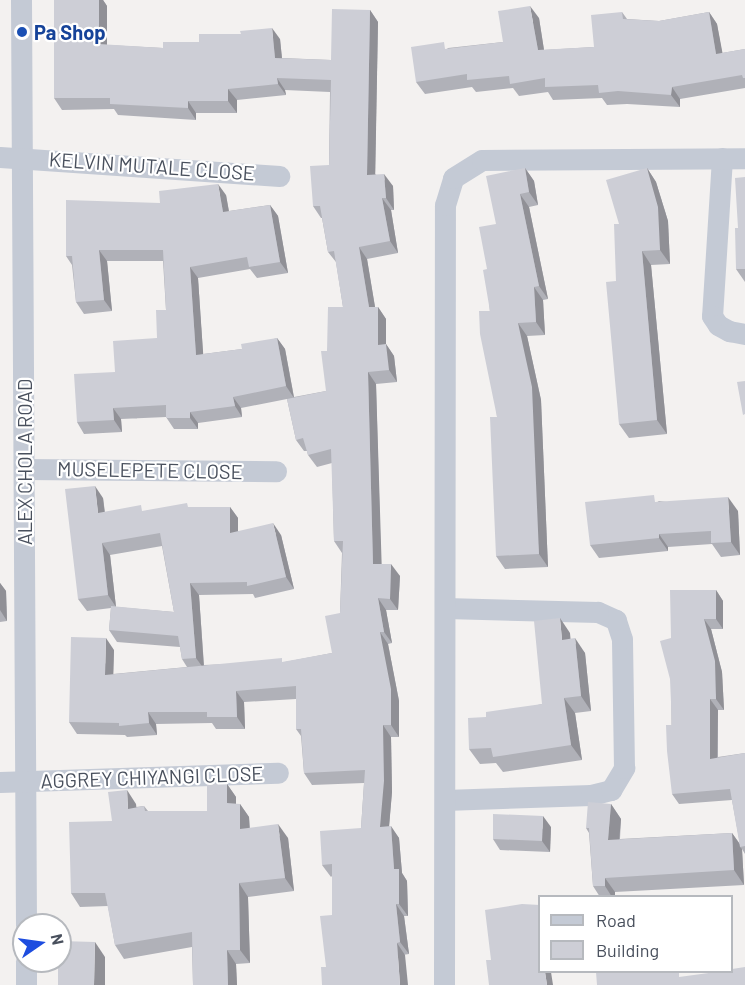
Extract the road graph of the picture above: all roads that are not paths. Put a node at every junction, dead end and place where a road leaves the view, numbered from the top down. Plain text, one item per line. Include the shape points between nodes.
1 (21, 0) edge
2 (0, 157) edge
3 (24, 157) junction
4 (722, 158) junction
5 (745, 158) edge
6 (279, 176) dead end
7 (745, 334) edge
8 (24, 469) junction
9 (276, 471) dead end
10 (446, 608) junction
11 (278, 773) dead end
12 (0, 782) edge
13 (25, 782) junction
14 (446, 800) junction
15 (26, 913) edge
16 (444, 985) edge

1 - 3 street, ALEX CHOLA ROAD
2 - 3 street, KELVIN MUTALE CLOSE
3 - 6 street, KELVIN MUTALE CLOSE
3 - 8 street, ALEX CHOLA ROAD
4 - 5 street
4 - 7 street via 712,316 729,331
4 - 10 street via 482,160 453,178 445,205
8 - 9 street, MUSELEPETE CLOSE
8 - 13 street, ALEX CHOLA ROAD
10 - 14 street
10 - 14 street via 598,612 616,620 622,639 624,768 611,790 591,795
11 - 13 street, AGGREY CHIYANGI CLOSE
12 - 13 street, AGGREY CHIYANGI CLOSE
13 - 15 street, ALEX CHOLA ROAD
14 - 16 street

